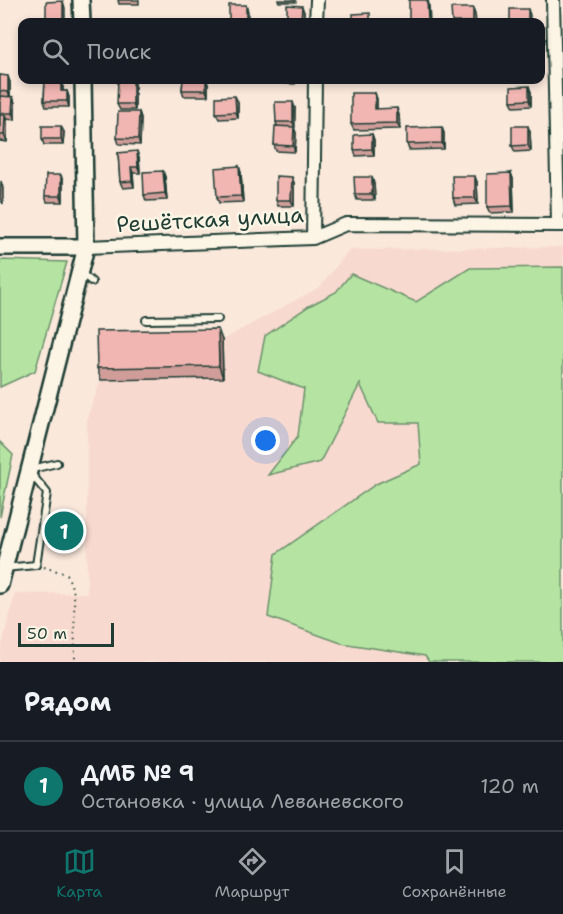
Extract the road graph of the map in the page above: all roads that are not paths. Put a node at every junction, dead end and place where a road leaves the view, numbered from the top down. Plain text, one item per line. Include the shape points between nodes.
1 (81, 0) edge
2 (316, 0) edge
3 (554, 0) edge
4 (82, 18) edge
5 (316, 18) edge
6 (83, 84) edge
7 (315, 84) edge
8 (561, 224) edge
9 (313, 238) junction
10 (0, 247) edge
11 (86, 247) junction
12 (80, 271) junction
13 (92, 282) dead end
14 (218, 319) dead end
15 (146, 320) dead end
16 (57, 463) dead end
17 (28, 470) junction
18 (4, 568) junction
19 (0, 585) edge

1 - 4 street
2 - 5 street
3 - 8 street
6 - 11 street
7 - 9 street
8 - 9 street, Решётская улица via 346,224
9 - 11 street, Решётская улица
10 - 11 street, Решётская улица
11 - 12 street
12 - 13 lane
12 - 17 street
14 - 15 lane
16 - 17 lane
17 - 18 street
17 - 18 lane via 47,493 36,565
18 - 19 street

